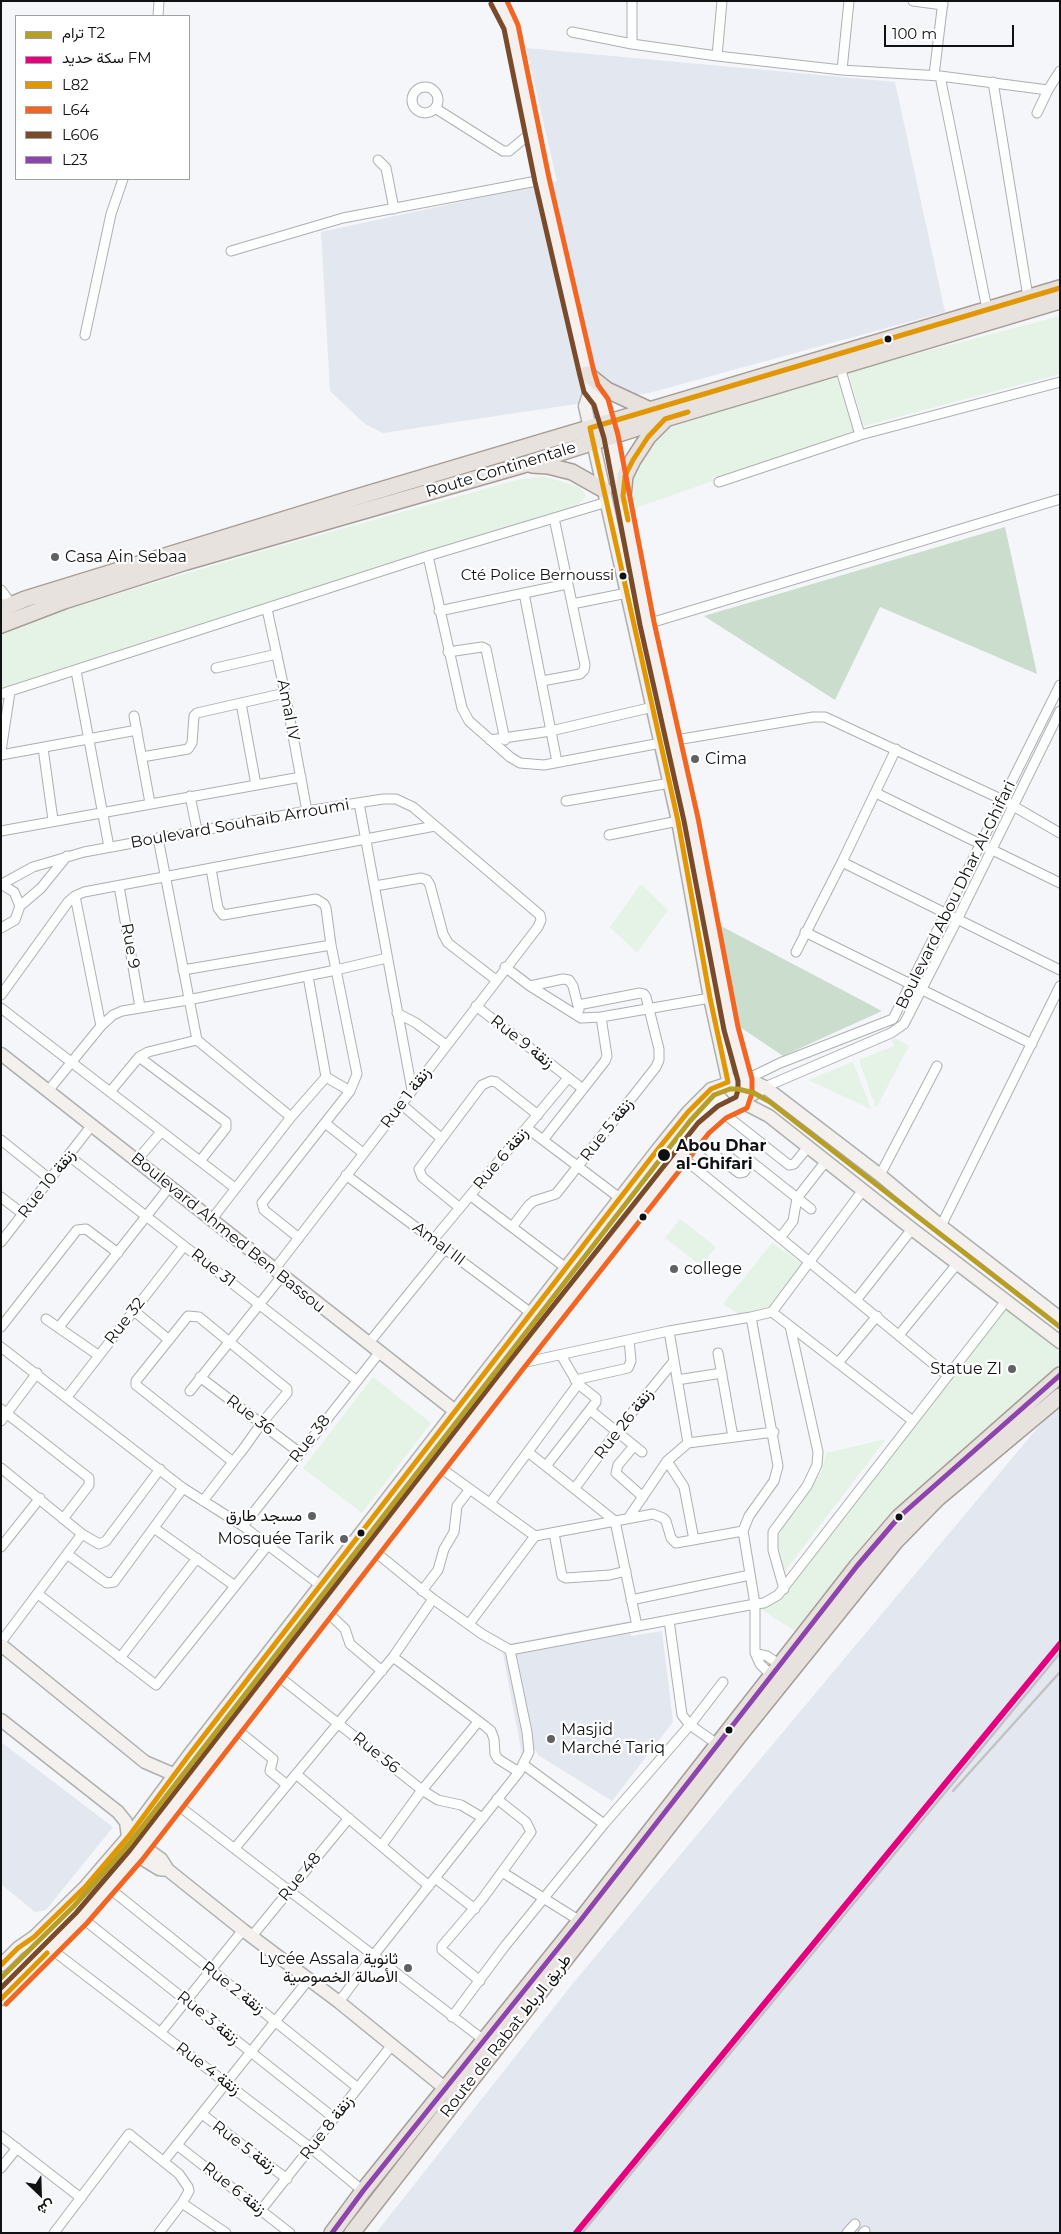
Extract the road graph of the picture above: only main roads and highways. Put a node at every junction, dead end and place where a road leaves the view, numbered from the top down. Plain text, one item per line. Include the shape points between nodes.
1 (1060, 288) edge
2 (1060, 301) edge
3 (589, 381) road end
4 (650, 410) junction
5 (665, 419) junction
6 (609, 429) junction
7 (591, 435) junction
8 (523, 465) junction
9 (605, 496) road end
10 (623, 496) road end
11 (6, 607) edge
12 (1, 625) edge
13 (1060, 1375) edge
14 (1060, 1396) edge
15 (781, 1674) junction
16 (722, 1748) junction
17 (452, 2094) junction
18 (332, 2233) edge
19 (352, 2233) edge

1 - 4 main road, Route Continentale
2 - 5 main road, Route Continentale
3 - 4 main road
4 - 6 main road, Route Continentale
5 - 6 main road, Route Continentale
5 - 10 main road via 633,460 625,476
6 - 7 main road, Route Continentale
7 - 8 main road, Route Continentale
7 - 11 main road, Route Continentale via 184,550
8 - 9 main road via 548,466 583,476
8 - 12 main road, Route Continentale via 186,562
13 - 15 main road, Route de Rabat طريق الرباط via 900,1518 857,1566
14 - 15 main road, Route de Rabat طريق الرباط via 974,1466 912,1523
15 - 16 main road, Route de Rabat طريق الرباط
16 - 17 main road, Route de Rabat طريق الرباط
16 - 17 main road, Route de Rabat طريق الرباط via 485,2041
17 - 18 main road, Route de Rabat طريق الرباط via 363,2191
17 - 19 main road, Route de Rabat طريق الرباط

